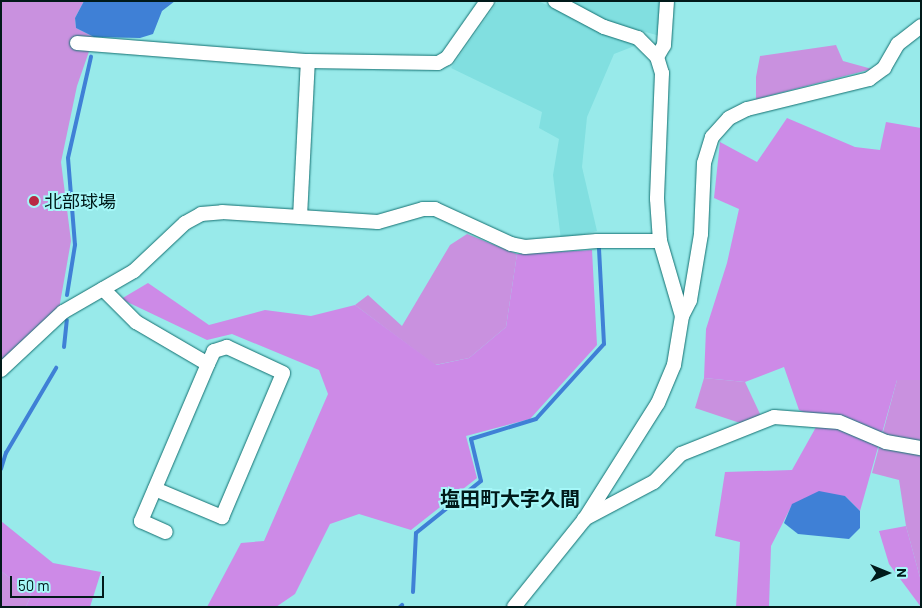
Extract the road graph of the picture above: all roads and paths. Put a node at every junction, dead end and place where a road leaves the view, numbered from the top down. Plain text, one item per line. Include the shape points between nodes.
1 (487, 1) edge
2 (555, 1) edge
3 (666, 1) edge
4 (921, 26) edge
5 (77, 43) dead end
6 (657, 57) junction
7 (308, 61) junction
8 (300, 217) junction
9 (660, 241) junction
10 (103, 289) junction
11 (682, 316) junction
12 (208, 364) junction
13 (1, 370) edge
14 (921, 448) edge
15 (155, 489) junction
16 (584, 520) junction
17 (166, 532) dead end
18 (514, 607) edge

1 - 7 street via 447,58 438,63
2 - 6 street via 604,27 638,38
3 - 6 street via 664,45
4 - 11 street via 898,44 884,68 869,79 747,110 729,118 712,137 704,164 701,234 690,300
5 - 7 street
6 - 9 street via 662,74 657,200
7 - 8 street
8 - 9 street via 378,222 423,208 434,208 511,244 525,247
8 - 10 street via 222,212 201,214 185,224 134,271
9 - 11 street
10 - 12 street via 136,322
10 - 13 street via 63,312
11 - 16 street via 674,365 658,403
12 - 15 street
12 - 15 street via 214,351 227,346 283,373 222,517
14 - 16 street via 886,442 839,422 774,417 681,454 654,482
15 - 17 street via 141,521
16 - 18 street

